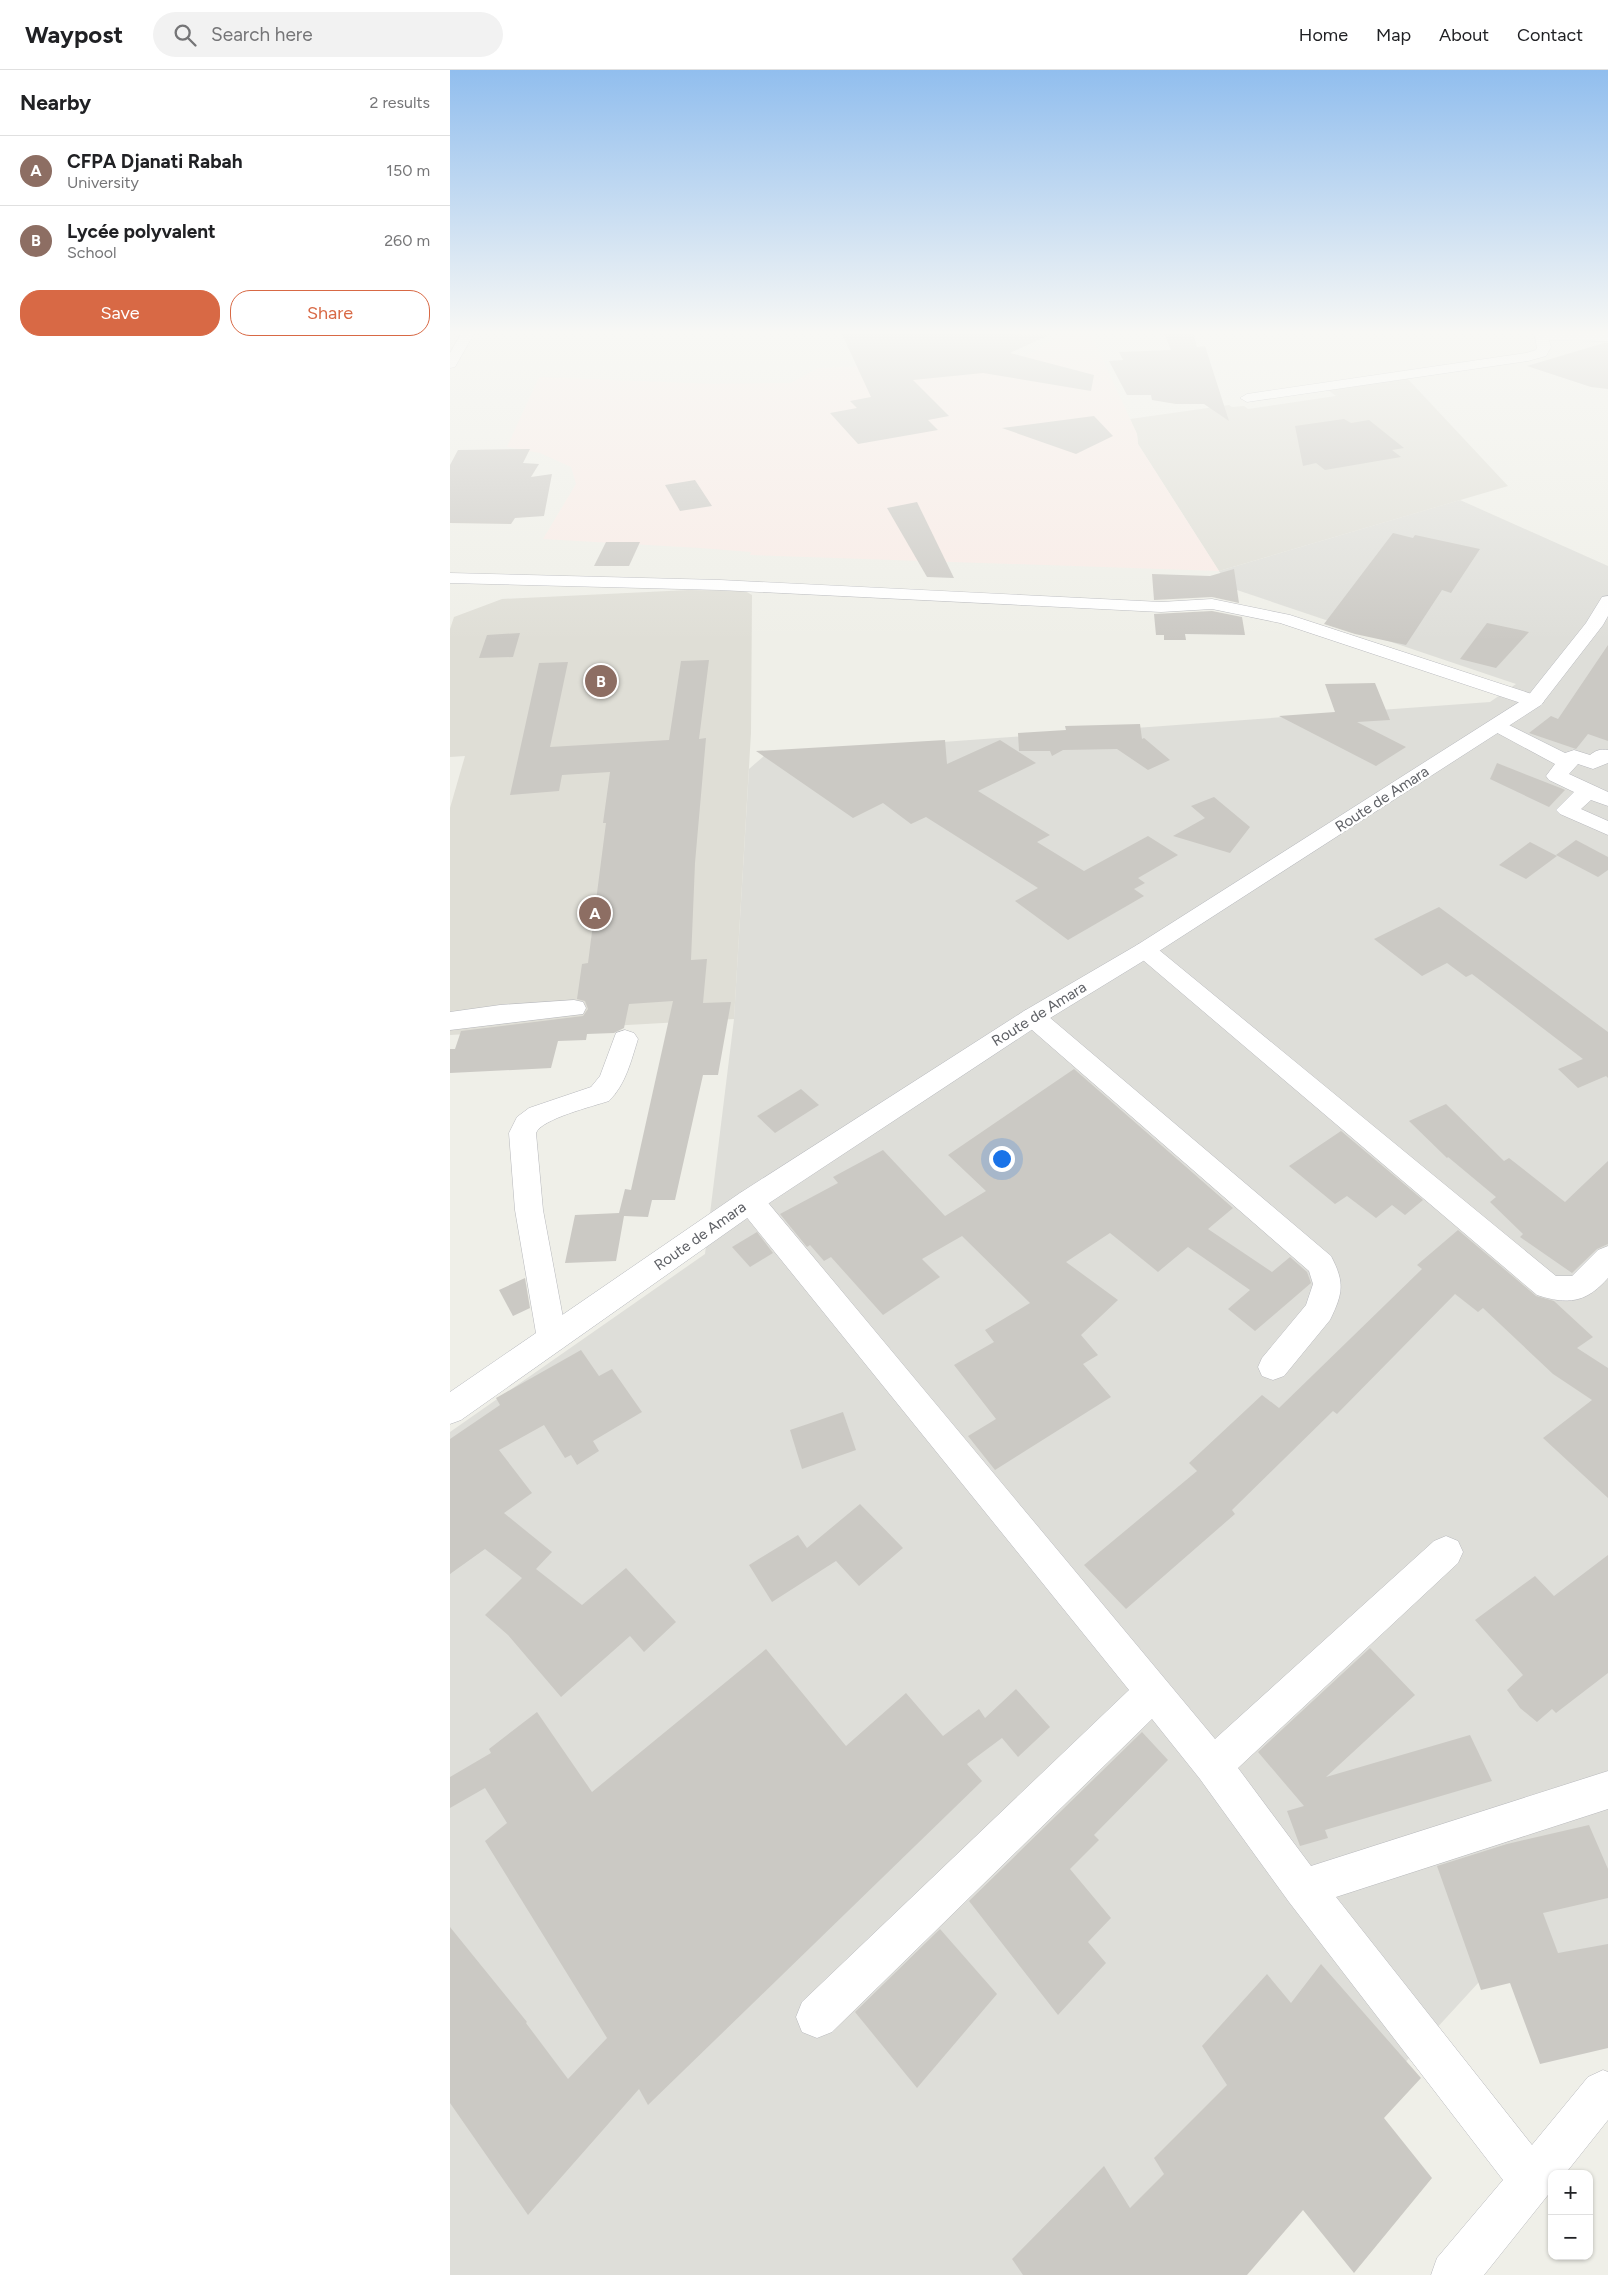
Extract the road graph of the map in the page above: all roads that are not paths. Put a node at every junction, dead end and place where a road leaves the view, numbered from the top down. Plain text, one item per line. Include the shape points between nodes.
1 (450, 578) edge
2 (1608, 601) edge
3 (1534, 701) junction
4 (1497, 725) junction
5 (1606, 754) edge
6 (1568, 763) junction
7 (1601, 794) edge
8 (1608, 829) edge
9 (1145, 950) junction
10 (574, 1008) dead end
11 (1032, 1017) junction
12 (450, 1021) edge
13 (626, 1039) dead end
14 (750, 1201) junction
15 (1608, 1258) edge
16 (552, 1339) junction
17 (1273, 1367) dead end
18 (450, 1410) edge
19 (1446, 1552) dead end
20 (1154, 1692) junction
21 (1213, 1766) junction
22 (1608, 1790) edge
23 (1303, 1888) junction
24 (817, 2017) dead end
25 (1603, 2092) dead end
26 (1531, 2180) junction
27 (1454, 2275) edge

1 - 3 street via 720,585 1161,607 1212,604 1284,619
2 - 3 street, Route de Amara via 1594,625
3 - 4 street, Route de Amara
4 - 6 street
4 - 9 street, Route de Amara
5 - 6 street via 1593,762 1574,756
6 - 7 street via 1556,776
7 - 8 street via 1567,810
9 - 11 street, Route de Amara
9 - 15 street via 1547,1286 1564,1291 1577,1290
10 - 12 street
11 - 14 street, Route de Amara
11 - 17 street via 1321,1264 1328,1284 1319,1311
13 - 16 street via 607,1088 600,1094 538,1115 528,1120 524,1128 522,1137 530,1210
14 - 16 street, Route de Amara
14 - 20 street
16 - 18 street, Route de Amara
19 - 21 street
20 - 21 street
20 - 24 street
21 - 23 street
22 - 23 street
23 - 26 street
25 - 26 street
26 - 27 street

